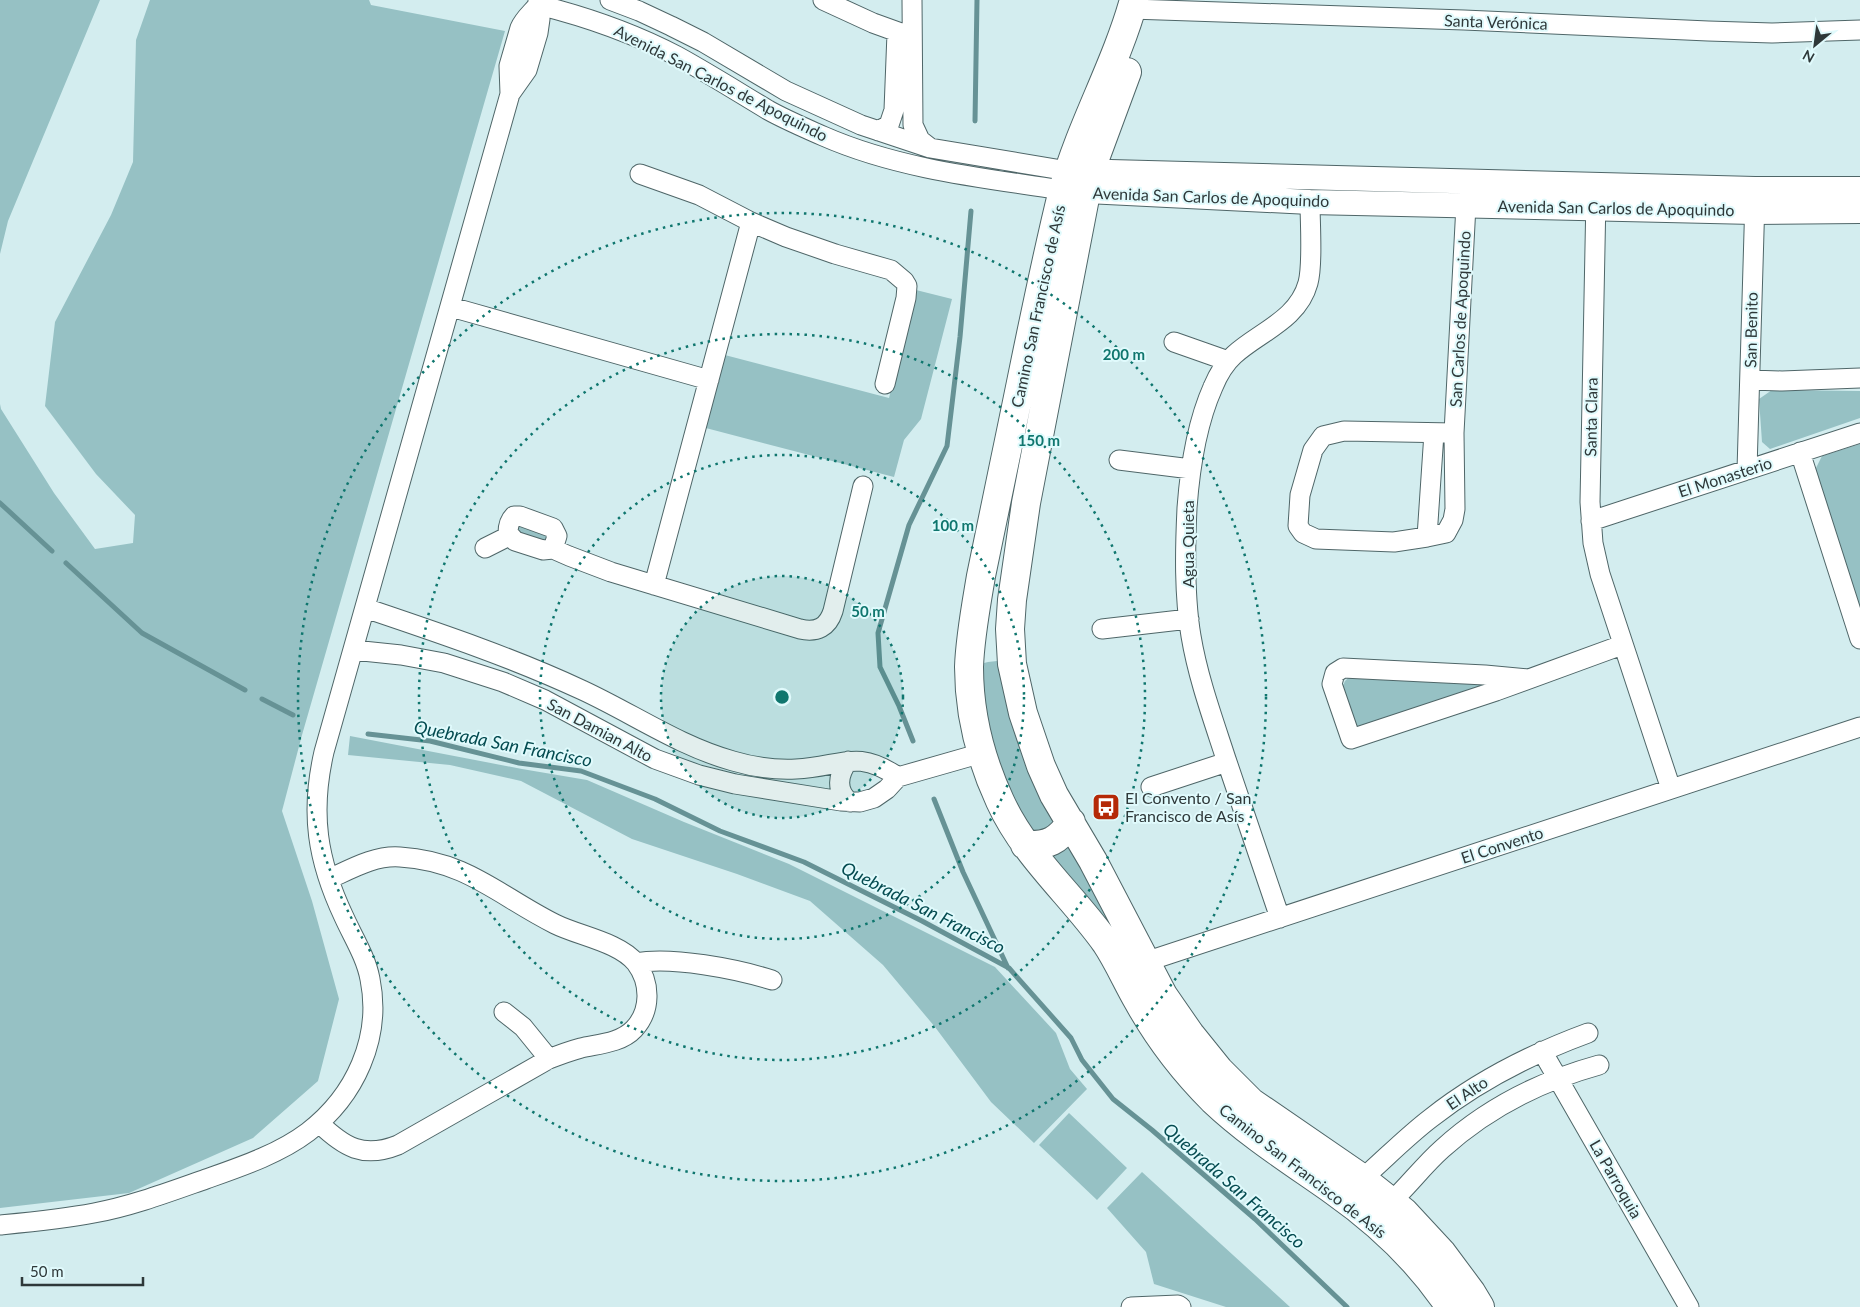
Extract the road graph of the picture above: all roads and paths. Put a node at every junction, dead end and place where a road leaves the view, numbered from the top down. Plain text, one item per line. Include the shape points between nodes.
1 (610, 0) edge
2 (823, 0) edge
3 (912, 0) edge
4 (539, 2) edge
5 (1141, 5) edge
6 (1860, 30) edge
7 (905, 35) junction
8 (878, 131) junction
9 (930, 148) junction
10 (640, 174) dead end
11 (1077, 181) junction
12 (1860, 189) edge
13 (1596, 196) junction
14 (1755, 200) junction
15 (1310, 202) junction
16 (1466, 205) junction
17 (1860, 211) edge
18 (751, 222) junction
19 (451, 307) junction
20 (1174, 342) dead end
21 (1228, 361) junction
22 (1860, 378) edge
23 (708, 380) junction
24 (1750, 380) junction
25 (886, 384) dead end
26 (1434, 433) junction
27 (1454, 433) junction
28 (1860, 433) edge
29 (1800, 452) junction
30 (1119, 460) dead end
31 (1004, 466) junction
32 (1033, 468) junction
33 (1191, 470) junction
34 (1747, 470) junction
35 (862, 486) dead end
36 (1591, 521) junction
37 (509, 536) junction
38 (1427, 537) junction
39 (486, 548) dead end
40 (553, 549) junction
41 (654, 585) junction
42 (365, 608) junction
43 (1189, 619) junction
44 (1102, 629) dead end
45 (1860, 639) edge
46 (1622, 645) junction
47 (353, 650) junction
48 (1012, 664) junction
49 (969, 671) junction
50 (1528, 679) junction
51 (1860, 727) edge
52 (982, 753) junction
53 (848, 761) junction
54 (1227, 762) junction
55 (898, 777) junction
56 (1151, 787) dead end
57 (1671, 789) junction
58 (850, 802) junction
59 (1071, 822) junction
60 (1025, 845) junction
61 (329, 879) junction
62 (1280, 918) junction
63 (1145, 962) junction
64 (636, 964) junction
65 (772, 980) dead end
66 (504, 1012) dead end
67 (1588, 1033) dead end
68 (1542, 1051) junction
69 (549, 1059) junction
70 (1600, 1065) dead end
71 (1558, 1078) junction
72 (319, 1123) junction
73 (1362, 1179) junction
74 (1391, 1202) junction
75 (0, 1225) edge
76 (1131, 1307) edge
77 (1181, 1307) edge
78 (1450, 1307) edge
79 (1480, 1307) edge
80 (1689, 1307) edge

1 - 8 street, Avenida San Carlos de Apoquindo via 689,34 804,100
2 - 7 street
3 - 7 street
4 - 11 street, Avenida San Carlos de Apoquindo via 605,23 639,38 789,120 868,153 943,172
4 - 19 street via 539,27 526,70 510,94
5 - 6 street, Santa Verónica via 1708,31
5 - 11 main road, Camino San Francisco de Asís
7 - 8 street via 894,110 889,125
7 - 9 street via 913,125 920,140
8 - 9 street, Avenida San Carlos de Apoquindo
9 - 11 street, Avenida San Carlos de Apoquindo
10 - 18 street via 699,195
11 - 13 street, Avenida San Carlos de Apoquindo
11 - 15 street, Avenida San Carlos de Apoquindo
11 - 31 main road, Camino San Francisco de Asís
11 - 32 main road, Camino San Francisco de Asís
12 - 14 street, Avenida San Carlos de Apoquindo
13 - 14 street, Avenida San Carlos de Apoquindo
13 - 16 street, Avenida San Carlos de Apoquindo
13 - 36 street, Santa Clara
14 - 17 street, Avenida San Carlos de Apoquindo
14 - 24 street, San Benito
15 - 16 street, Avenida San Carlos de Apoquindo
15 - 21 street, Agua Quieta via 1309,274 1302,298 1288,316
16 - 27 street, San Carlos de Apoquindo
18 - 23 street
18 - 25 street via 812,247 891,270 904,280 906,298
19 - 23 street
19 - 42 street
20 - 21 street
21 - 33 street, Agua Quieta via 1206,404
22 - 24 street
23 - 41 street
24 - 34 street, San Benito
26 - 27 street, San Carlos de Apoquindo
26 - 38 street
26 - 38 street, San Carlos de Apoquindo via 1344,431 1323,436 1314,450 1300,495 1298,526 1316,539 1394,542
27 - 38 street, San Carlos de Apoquindo via 1453,520 1446,533
28 - 29 street, El Monasterio
29 - 34 street, El Monasterio
29 - 45 street
30 - 33 street
31 - 32 main road
31 - 49 main road, Camino San Francisco de Asís via 977,598
32 - 48 main road, Camino San Francisco de Asís via 1012,600
33 - 43 street, Agua Quieta via 1186,530
34 - 36 street, El Monasterio
35 - 41 street via 833,610 827,624 818,630 800,629
36 - 46 street, Santa Clara via 1600,574
37 - 39 street
37 - 40 street via 543,550
37 - 40 street via 509,522 514,516 520,516 553,528 557,536
40 - 41 street
42 - 47 street
42 - 53 street, San Damian Alto via 514,660 719,757 750,766 774,768 801,768
43 - 44 street
43 - 54 street, Agua Quieta via 1198,673
46 - 50 street
46 - 57 street, Santa Clara
47 - 58 street, San Damian Alto via 436,661 503,682 545,700 648,756 699,776
47 - 61 street via 318,784 318,836
48 - 49 main road via 1002,657 989,656 977,661
48 - 59 main road, Camino San Francisco de Asís via 1030,737 1054,795
49 - 52 main road, Camino San Francisco de Asís
50 - 50 street via 1343,668 1335,673 1332,684 1351,739
51 - 57 street, El Convento
52 - 55 street, San Damian Alto
52 - 60 main road, Camino San Francisco de Asís via 1000,802
53 - 55 street, San Damian Alto via 870,762
53 - 58 street via 839,784 842,796
54 - 56 street
54 - 62 street, Agua Quieta
55 - 58 street, San Damian Alto via 874,798
57 - 62 street, El Convento
59 - 60 main road via 1052,842 1039,846
59 - 63 main road, Camino San Francisco de Asís
60 - 78 main road, Camino San Francisco de Asís via 1107,945 1169,1050 1212,1098 1243,1127 1337,1192 1377,1225 1414,1261
61 - 64 street via 370,861 389,857 439,863 479,879 555,925 623,952
61 - 72 street via 366,964 373,1012 369,1042 354,1079
62 - 63 street, El Convento
63 - 73 main road, Camino San Francisco de Asís via 1190,1034 1251,1102
64 - 65 street via 655,961 700,965
64 - 69 street via 644,977 647,1002 635,1028 615,1040
66 - 69 street via 524,1027
67 - 68 street, El Alto
68 - 71 street, La Parroquia
68 - 73 street, El Alto via 1459,1097 1402,1141
69 - 72 street via 386,1150 368,1152 350,1147
70 - 71 street, El Alto
71 - 74 street, El Alto via 1508,1101 1462,1132
71 - 80 street, La Parroquia
72 - 75 street via 294,1141 260,1158 164,1194 94,1213
73 - 74 main road, Camino San Francisco de Asís
74 - 79 main road, Camino San Francisco de Asís via 1442,1253
76 - 77 street

